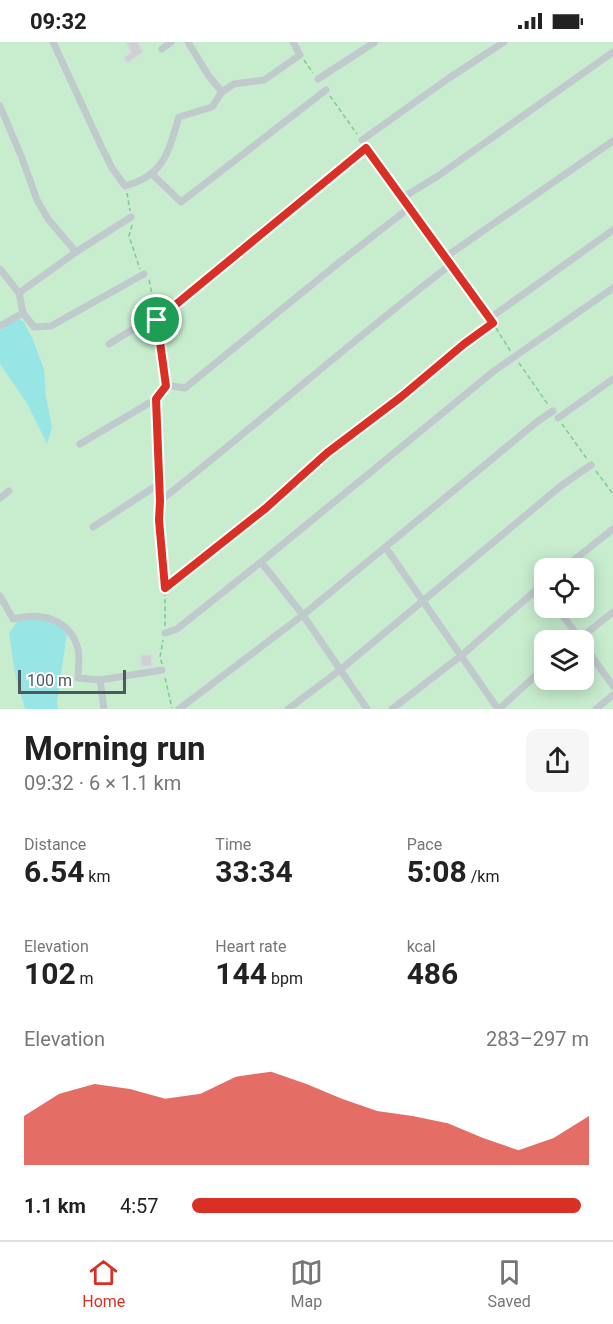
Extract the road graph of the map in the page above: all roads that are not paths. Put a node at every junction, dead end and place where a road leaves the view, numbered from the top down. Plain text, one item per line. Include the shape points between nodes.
1 (53, 42) edge
2 (171, 42) edge
3 (188, 42) edge
4 (375, 42) edge
5 (504, 42) edge
6 (296, 43) edge
7 (162, 49) dead end
8 (613, 52) edge
9 (318, 79) road end
10 (326, 90) road end
11 (222, 92) junction
12 (0, 109) edge
13 (362, 140) road end
14 (613, 141) edge
15 (366, 148) road end
16 (152, 174) junction
17 (402, 198) road end
18 (409, 208) road end
19 (131, 217) road end
20 (613, 230) edge
21 (76, 252) junction
22 (444, 258) road end
23 (449, 266) road end
24 (0, 269) edge
25 (144, 274) road end
26 (613, 288) edge
27 (19, 294) junction
28 (23, 313) junction
29 (0, 326) edge
30 (109, 344) dead end
31 (613, 379) edge
32 (166, 386) road end
33 (156, 399) road end
34 (553, 411) road end
35 (558, 418) road end
36 (80, 444) dead end
37 (591, 465) road end
38 (159, 484) road end
39 (9, 491) dead end
40 (0, 498) edge
41 (160, 501) road end
42 (93, 527) dead end
43 (613, 529) edge
44 (386, 548) junction
45 (577, 558) edge
46 (261, 562) junction
47 (165, 588) road end
48 (534, 594) edge
49 (0, 596) edge
50 (424, 601) junction
51 (613, 612) edge
52 (303, 615) junction
53 (593, 630) edge
54 (165, 633) road end
55 (462, 655) junction
56 (594, 659) edge
57 (162, 670) road end
58 (340, 670) junction
59 (534, 677) edge
60 (100, 680) junction
61 (613, 686) edge
62 (613, 695) edge
63 (105, 709) edge
64 (179, 709) edge
65 (288, 709) edge
66 (367, 709) edge
67 (392, 709) edge
68 (498, 709) edge
69 (596, 709) edge

1 - 16 lane via 102,148 125,186
2 - 7 lane
3 - 11 lane
4 - 9 lane
5 - 13 lane
6 - 11 lane via 300,55 264,80 234,84
8 - 17 lane
10 - 16 lane via 181,202
11 - 16 lane via 212,107 178,117 164,162
12 - 21 lane via 37,200
14 - 22 lane
15 - 30 lane via 157,320 143,323
18 - 32 lane via 185,388
19 - 21 lane
20 - 47 lane via 491,321
21 - 27 lane
23 - 41 lane
24 - 27 lane
25 - 28 lane via 51,326 34,327
26 - 46 lane via 514,356
27 - 28 lane
28 - 29 lane
31 - 35 lane
33 - 36 lane
34 - 44 lane
37 - 50 lane via 561,485
38 - 42 lane
39 - 40 lane
43 - 45 lane
44 - 50 lane
44 - 52 lane
46 - 52 lane
46 - 54 lane via 177,629
48 - 55 lane
49 - 60 lane via 13,619 50,617 67,626 78,649 78,678
50 - 55 lane
50 - 58 lane
51 - 53 lane
52 - 58 lane
52 - 64 lane
55 - 67 lane
55 - 68 lane
56 - 61 lane
57 - 60 lane
58 - 65 lane
58 - 66 lane
59 - 68 lane
60 - 63 lane
62 - 69 lane

